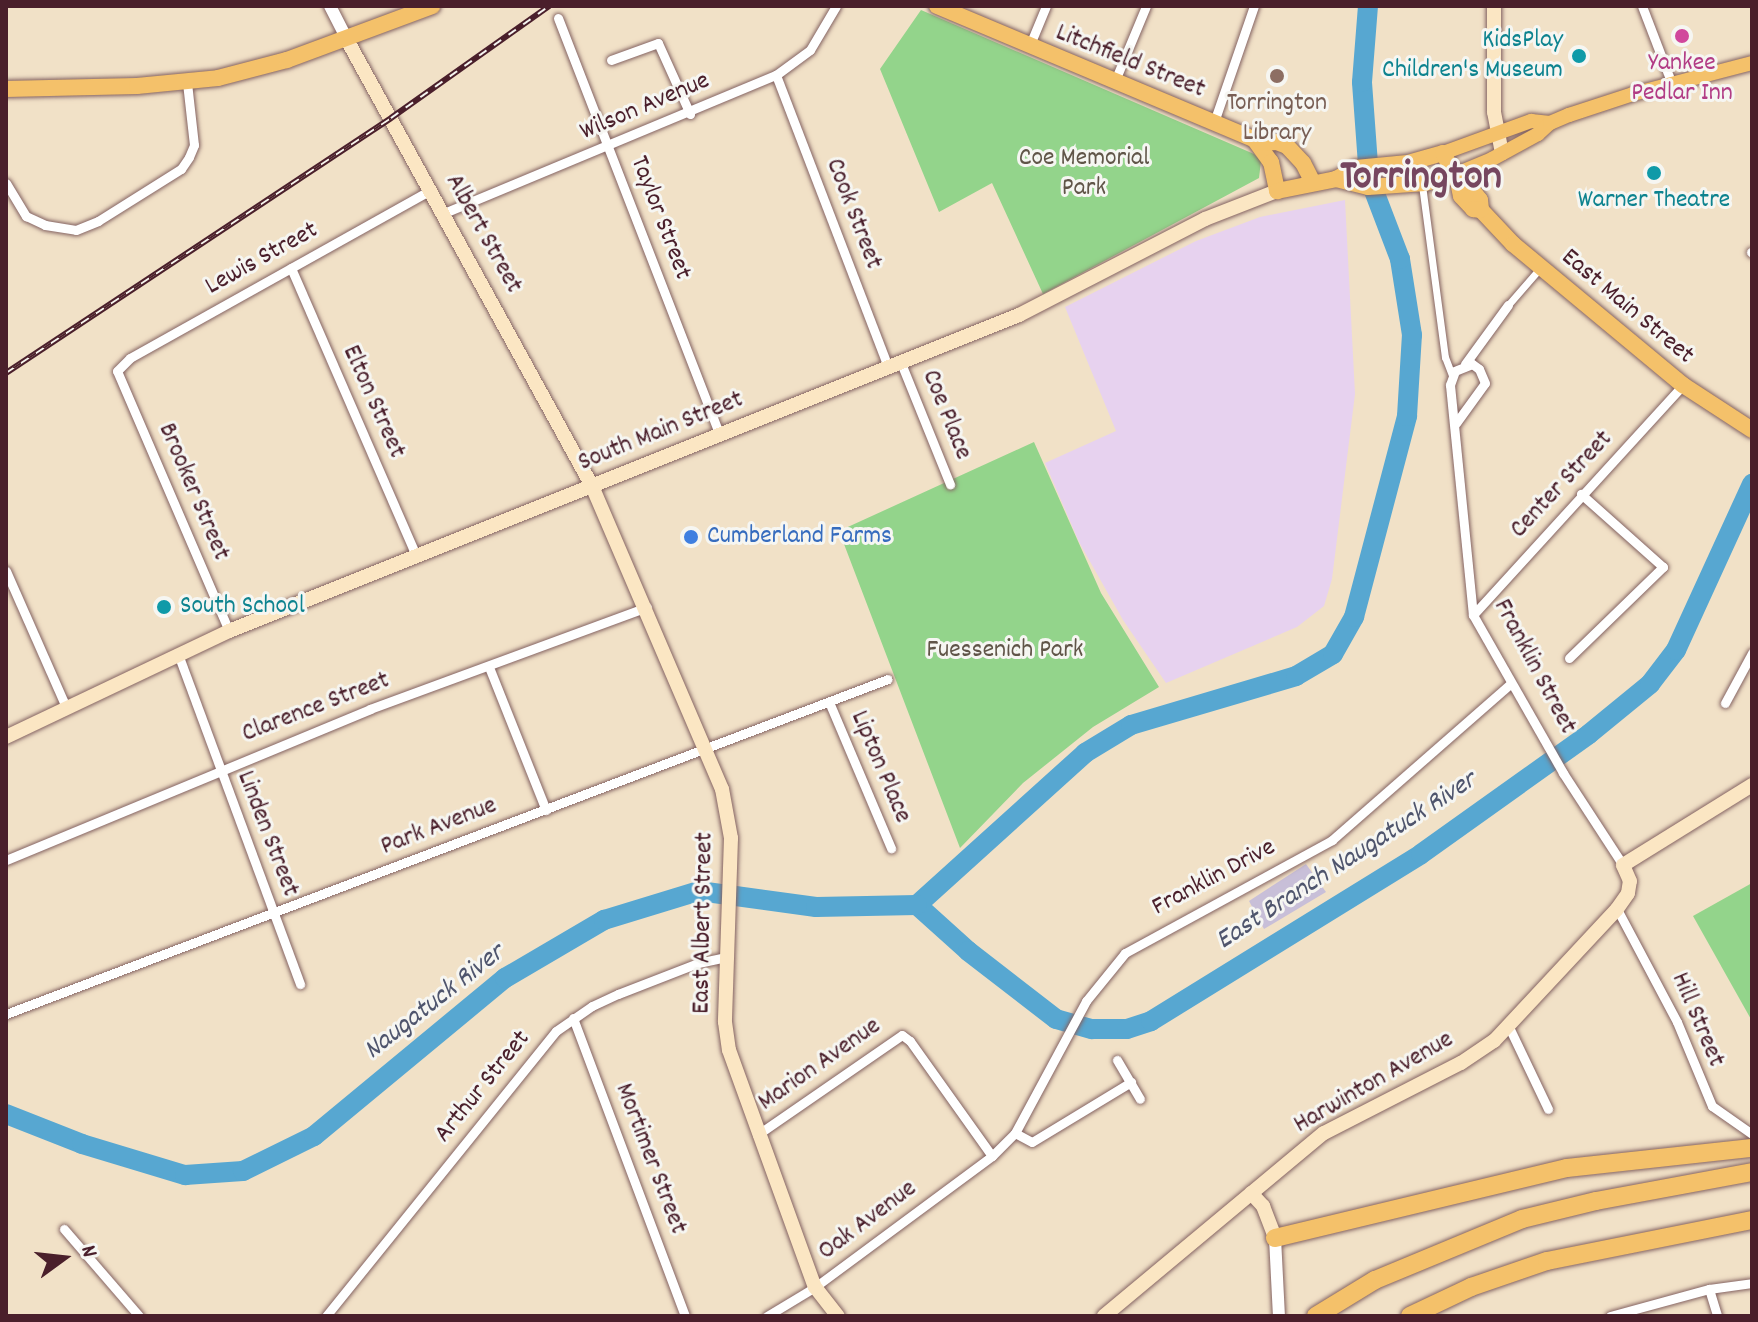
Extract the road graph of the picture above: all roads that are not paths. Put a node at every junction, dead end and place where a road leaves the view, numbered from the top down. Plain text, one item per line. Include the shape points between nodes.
1 (330, 6) edge
2 (432, 6) edge
3 (836, 6) edge
4 (937, 6) edge
5 (1046, 6) edge
6 (1146, 6) edge
7 (1254, 6) edge
8 (1494, 6) edge
9 (1642, 6) edge
10 (558, 18) dead end
11 (346, 38) junction
12 (1029, 47) junction
13 (611, 60) dead end
14 (1752, 63) edge
15 (776, 75) junction
16 (187, 83) junction
17 (1114, 83) junction
18 (1672, 84) junction
19 (6, 89) edge
20 (690, 114) junction
21 (1214, 122) junction
22 (1550, 123) junction
23 (1496, 133) junction
24 (1260, 143) junction
25 (609, 147) junction
26 (1443, 153) junction
27 (1502, 153) junction
28 (1452, 178) junction
29 (1336, 179) junction
30 (6, 183) edge
31 (1313, 183) junction
32 (1418, 183) junction
33 (431, 190) junction
34 (1277, 191) junction
35 (444, 213) junction
36 (1541, 267) junction
37 (291, 268) junction
38 (1508, 305) joint
39 (1465, 364) junction
40 (894, 365) junction
41 (117, 371) joint
42 (1452, 375) junction
43 (1683, 385) junction
44 (1456, 423) junction
45 (1752, 430) edge
46 (719, 434) junction
47 (950, 484) dead end
48 (592, 486) junction
49 (1581, 494) junction
50 (416, 555) junction
51 (6, 571) edge
52 (647, 607) junction
53 (1473, 615) junction
54 (229, 631) junction
55 (1752, 653) edge
56 (178, 654) junction
57 (1569, 658) dead end
58 (489, 667) junction
59 (888, 679) dead end
60 (1510, 684) junction
61 (829, 702) junction
62 (1725, 703) dead end
63 (66, 707) junction
64 (6, 737) edge
65 (706, 749) junction
66 (220, 770) junction
67 (1752, 785) edge
68 (546, 810) junction
69 (891, 848) dead end
70 (6, 860) edge
71 (1623, 865) junction
72 (1617, 909) junction
73 (274, 912) junction
74 (727, 957) junction
75 (300, 984) dead end
76 (6, 1014) edge
77 (573, 1018) junction
78 (1508, 1025) junction
79 (1117, 1060) dead end
80 (1131, 1082) junction
81 (1140, 1099) dead end
82 (1548, 1109) dead end
83 (1015, 1133) junction
84 (757, 1135) junction
85 (1749, 1143) edge
86 (992, 1156) junction
87 (1752, 1172) edge
88 (1251, 1193) junction
89 (1752, 1220) edge
90 (64, 1229) dead end
91 (1275, 1238) junction
92 (1752, 1283) edge
93 (815, 1287) junction
94 (1709, 1289) junction
95 (139, 1316) edge
96 (326, 1316) edge
97 (685, 1316) edge
98 (767, 1316) edge
99 (838, 1316) edge
100 (1104, 1316) edge
101 (1279, 1316) edge
102 (1316, 1316) edge
103 (1410, 1316) edge
104 (1610, 1316) edge
105 (1717, 1316) edge

1 - 11 street, Albert Street
2 - 11 highway
3 - 15 street, Wilson Avenue via 810,50
4 - 12 highway, Litchfield Street
5 - 12 street
6 - 17 street
7 - 21 street
8 - 23 main road
9 - 18 street
10 - 25 street, Taylor Street
11 - 16 highway via 243,73
11 - 33 main road, Albert Street
12 - 17 highway, Litchfield Street
13 - 20 street via 658,43
14 - 18 main road
15 - 20 street, Wilson Avenue
15 - 40 street, Cook Street
16 - 19 highway
16 - 30 street via 194,145 181,169 98,221 76,230 45,225 26,216
17 - 21 highway, Litchfield Street
18 - 22 main road
20 - 25 street, Wilson Avenue
21 - 24 highway, Litchfield Street
22 - 23 main road via 1531,121
22 - 27 main road
23 - 26 main road
23 - 27 main road
24 - 31 highway, Litchfield Street via 1289,148
24 - 34 highway via 1274,170
25 - 35 street, Wilson Avenue
25 - 46 street, Taylor Street
26 - 28 highway, East Main Street
26 - 29 highway, South Main Street via 1411,163 1359,168
27 - 28 main road
28 - 32 highway, South Main Street
28 - 36 highway, East Main Street via 1473,209 1481,210
29 - 31 highway, South Main Street
29 - 32 highway, South Main Street via 1361,187
31 - 34 highway, South Main Street
32 - 42 street, Franklin Street
33 - 35 main road, Albert Street
33 - 37 street, Lewis Street
34 - 40 main road, South Main Street via 1205,219 1019,315
35 - 48 main road, Albert Street
36 - 38 street
36 - 43 highway, East Main Street
37 - 41 street, Lewis Street via 130,358
37 - 50 street, Elton Street
38 - 39 street
39 - 42 street
39 - 44 street via 1479,369 1485,383
40 - 46 main road, South Main Street
40 - 47 street, Coe Place
41 - 54 street, Brooker Street
42 - 44 street, Franklin Street
43 - 45 highway, East Main Street
43 - 49 street, Center Street
44 - 53 street, Franklin Street
46 - 48 main road, South Main Street
48 - 50 main road, South Main Street
48 - 52 main road, East Albert Street
49 - 53 street, Center Street
49 - 57 street via 1663,567
50 - 54 main road, South Main Street
51 - 63 street
52 - 58 street, Clarence Street
52 - 65 main road, East Albert Street
53 - 60 street, Franklin Street
54 - 56 main road, South Main Street
55 - 62 street
56 - 63 main road, South Main Street
56 - 66 street, Linden Street
58 - 66 street, Clarence Street
58 - 68 street
59 - 61 street, Park Avenue
60 - 71 street, Franklin Street
60 - 83 street, Franklin Drive via 1332,840 1125,953 1086,1001
61 - 65 street, Park Avenue
61 - 69 street, Lipton Place
63 - 64 main road, South Main Street
65 - 68 street, Park Avenue
65 - 74 main road, East Albert Street via 727,806 731,838
66 - 70 street, Clarence Street
66 - 73 street, Linden Street
67 - 71 main road
68 - 73 street, Park Avenue
71 - 72 main road via 1630,881
72 - 78 main road, Harwinton Avenue
72 - 85 street, Hill Street via 1677,1022 1712,1106
73 - 75 street, Linden Street
73 - 76 street, Park Avenue
74 - 77 street, Arthur Street via 618,994
74 - 84 main road, East Albert Street via 729,1050
77 - 96 street, Arthur Street via 556,1031
77 - 97 street, Mortimer Street
78 - 82 street
78 - 88 main road, Harwinton Avenue via 1461,1063 1324,1133
79 - 80 street
80 - 81 street
80 - 83 street via 1032,1142
83 - 86 street, Franklin Drive
84 - 86 street, Marion Avenue via 902,1035
84 - 93 main road, East Albert Street
85 - 91 highway via 1567,1168
86 - 93 street, Oak Avenue
87 - 102 highway via 1522,1219 1375,1280
88 - 91 main road via 1263,1206
88 - 100 main road, Harwinton Avenue
89 - 103 highway via 1547,1261 1471,1287
90 - 95 street
91 - 101 street
92 - 94 street
93 - 98 street, Oak Avenue
93 - 99 main road, East Albert Street
94 - 104 street
94 - 105 street

